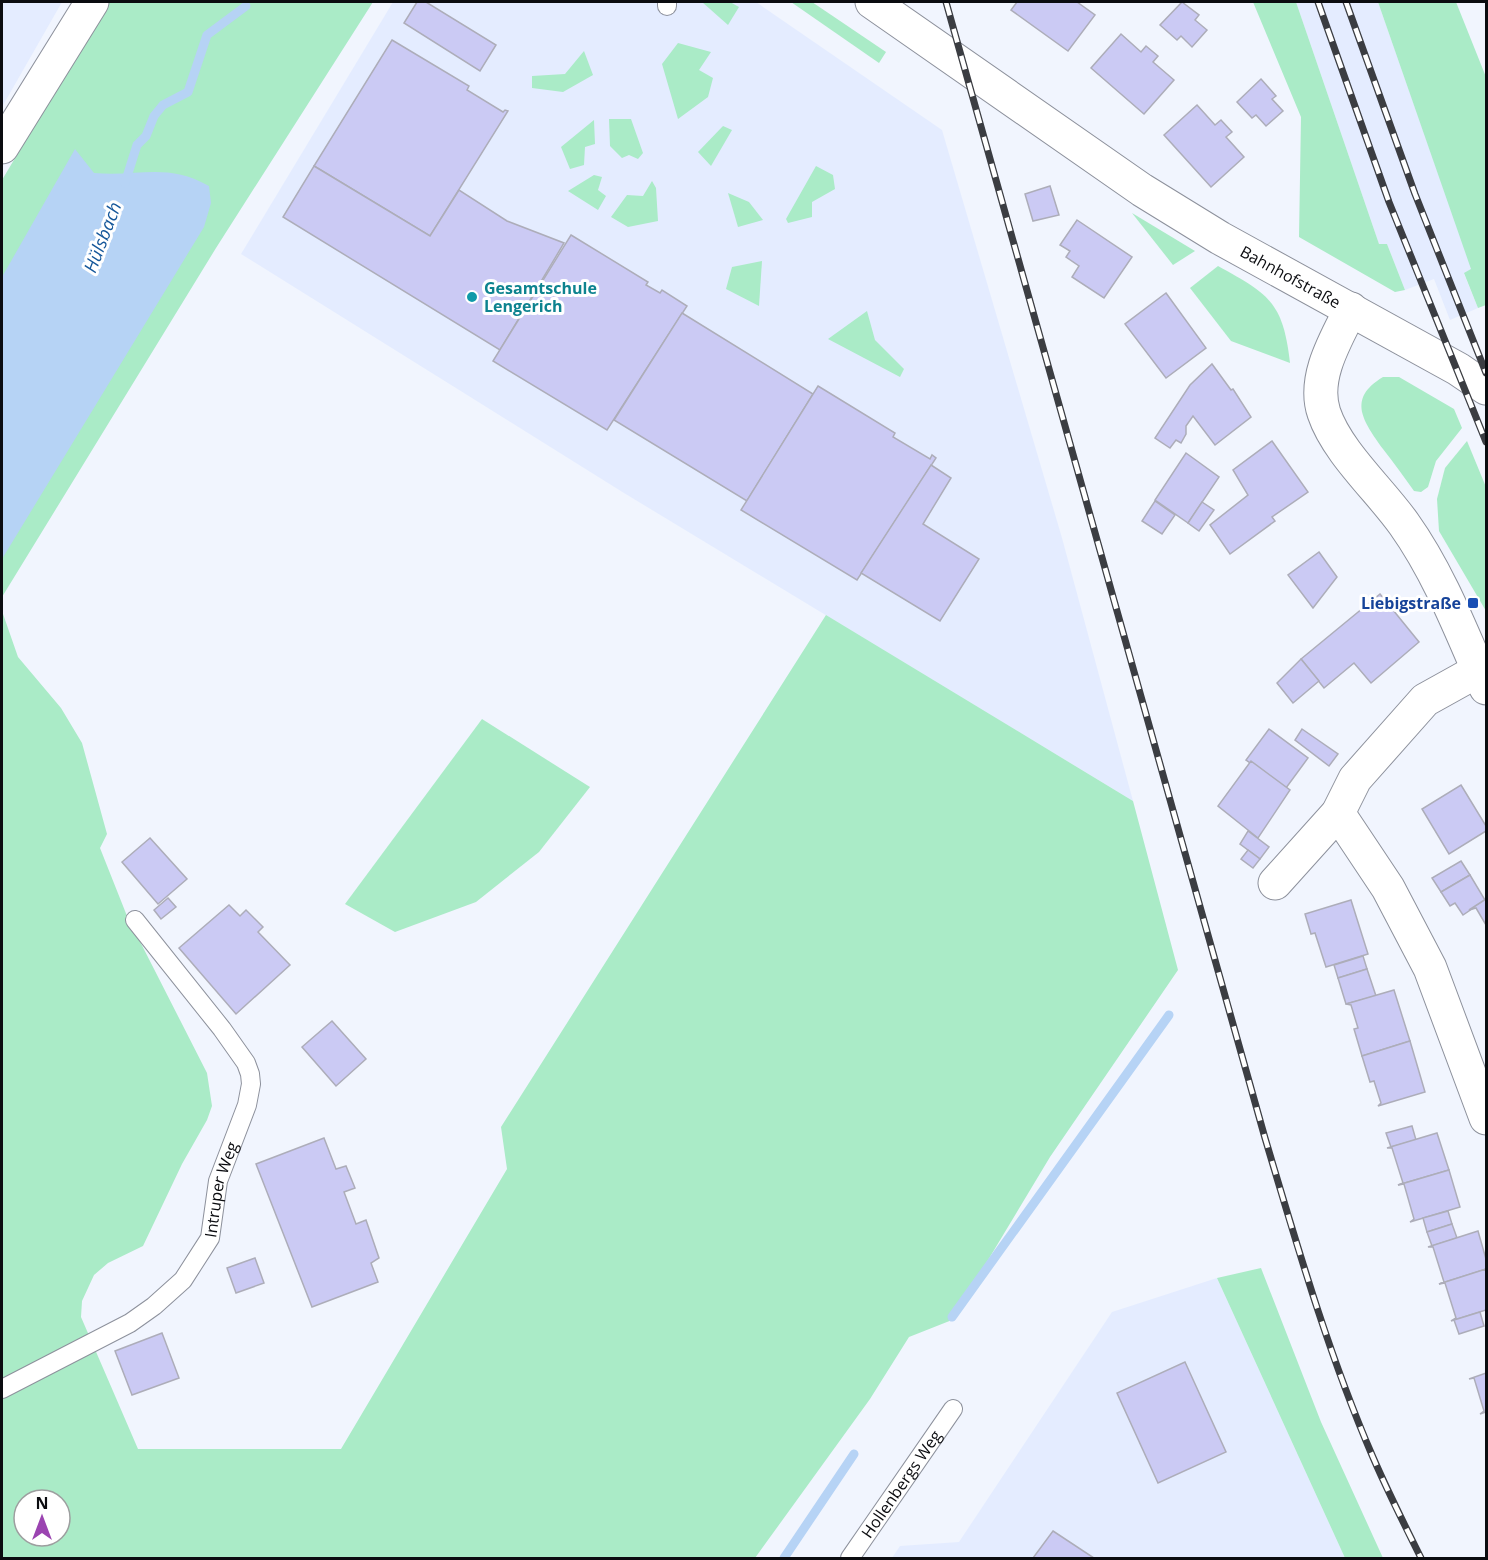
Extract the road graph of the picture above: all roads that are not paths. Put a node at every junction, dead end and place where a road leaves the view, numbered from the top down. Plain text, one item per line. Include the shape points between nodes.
1 (92, 2) edge
2 (872, 2) edge
3 (2, 147) edge
4 (1351, 309) junction
5 (1486, 388) edge
6 (1483, 679) edge
7 (1338, 813) junction
8 (1275, 883) dead end
9 (135, 920) dead end
10 (1486, 1118) edge
11 (2, 1389) edge
12 (953, 1409) dead end
13 (850, 1558) edge

1 - 3 street
2 - 4 street, Bahnhofstraße via 1142,190 1220,238
4 - 5 street
4 - 6 street, Bahnhofstraße via 1333,345 1321,383 1323,412 1337,439 1416,542
6 - 7 street via 1425,700 1355,779
7 - 8 street
7 - 10 street via 1388,888 1430,968
9 - 11 lane, Intruper Weg via 222,1029 250,1074 247,1105 218,1181 210,1238 183,1280 154,1306 130,1323
12 - 13 lane, Hollenbergs Weg

